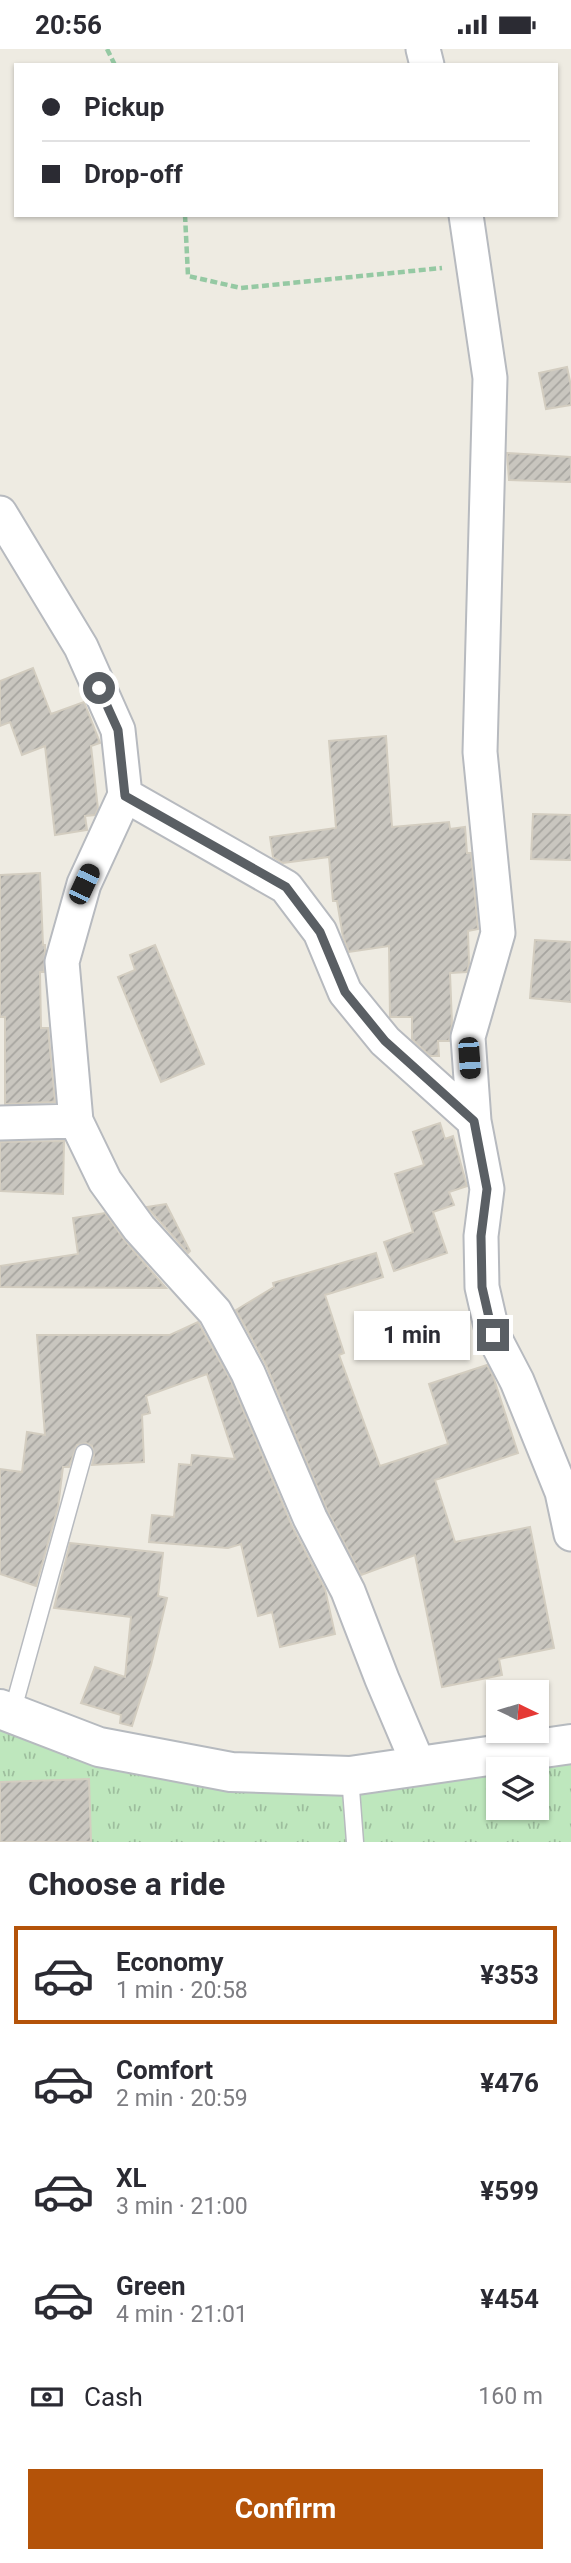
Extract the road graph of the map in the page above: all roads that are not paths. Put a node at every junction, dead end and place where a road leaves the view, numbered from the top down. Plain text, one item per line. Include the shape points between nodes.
1 (466, 217) edge
2 (0, 514) edge
3 (125, 796) junction
4 (76, 1121) junction
5 (474, 1121) junction
6 (0, 1123) edge
7 (84, 1453) dead end
8 (571, 1534) edge
9 (6, 1711) edge
10 (571, 1744) edge
11 (419, 1766) junction
12 (350, 1776) junction
13 (355, 1842) edge

1 - 5 street via 491,378 480,752 498,933 468,1037
2 - 3 street via 80,647 118,730
3 - 4 street via 84,884 62,962
3 - 5 street via 286,887 320,932 345,992 385,1041
4 - 6 street
4 - 11 street via 105,1181 139,1228 215,1313 248,1373 310,1518 348,1591
5 - 8 street via 487,1189 481,1236 482,1287 493,1335 562,1492
7 - 9 lane
9 - 12 street via 99,1747 218,1769
10 - 11 street
11 - 12 street
12 - 13 lane

